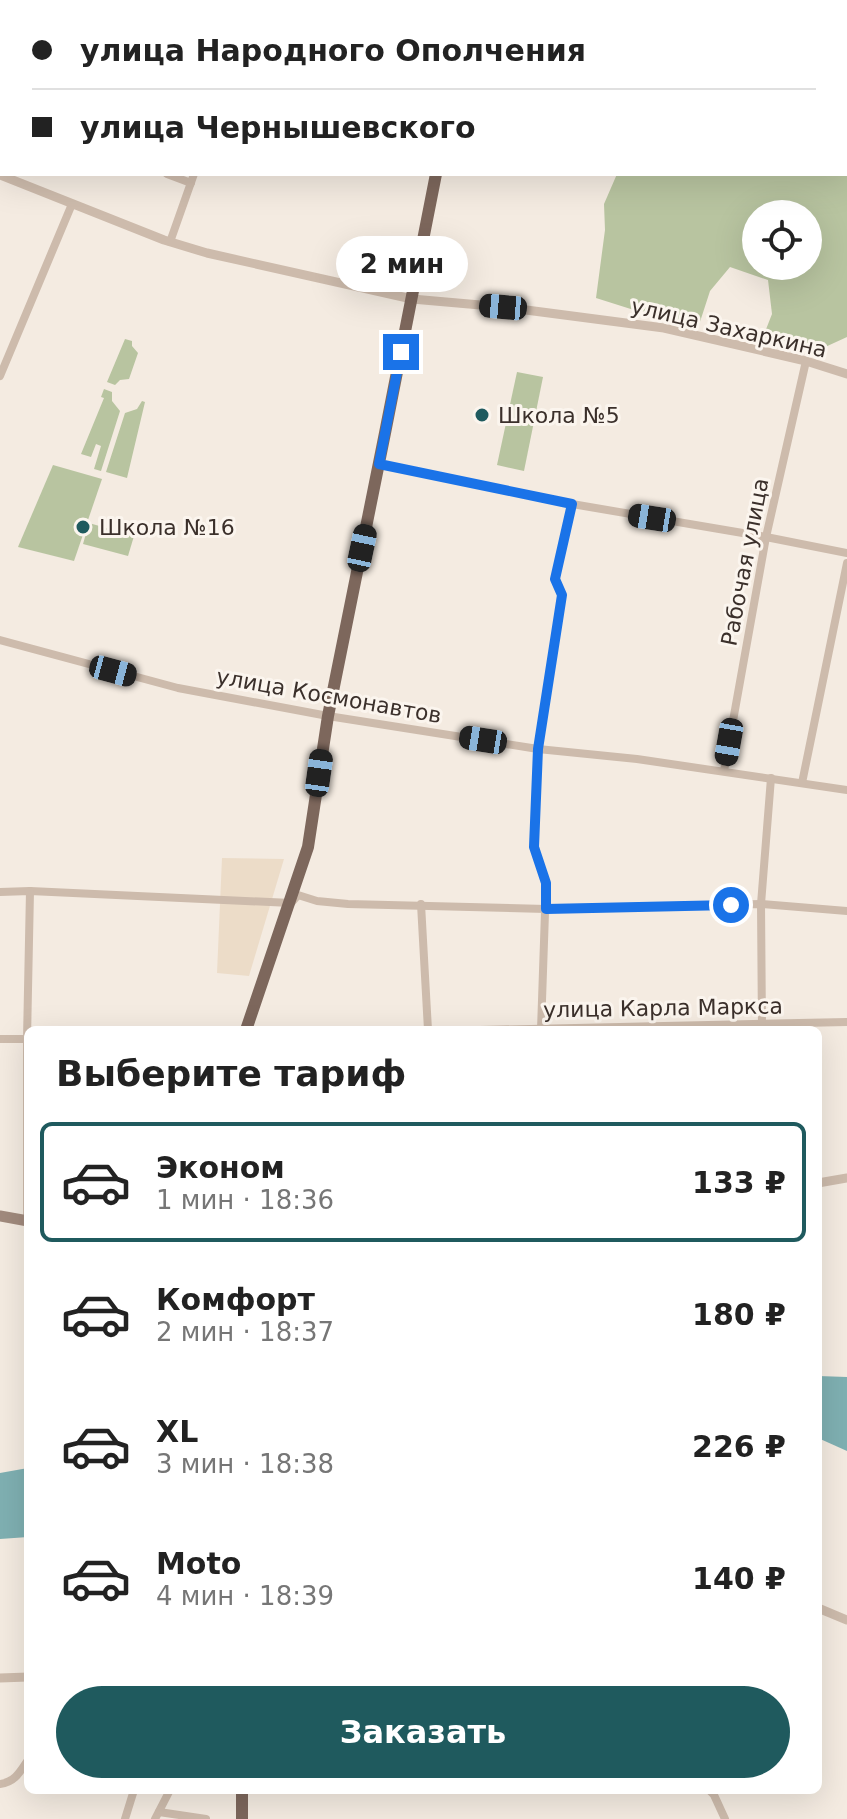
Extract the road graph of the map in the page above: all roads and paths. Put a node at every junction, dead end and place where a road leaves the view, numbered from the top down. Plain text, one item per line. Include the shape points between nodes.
1 (2, 176) edge
2 (436, 176) edge
3 (192, 178) edge
4 (72, 204) junction
5 (170, 242) junction
6 (412, 299) junction
7 (806, 361) junction
8 (847, 374) edge
9 (0, 376) edge
10 (379, 464) junction
11 (572, 504) junction
12 (766, 537) junction
13 (847, 553) edge
14 (847, 563) edge
15 (0, 640) edge
16 (328, 716) junction
17 (538, 749) junction
18 (724, 771) junction
19 (771, 778) junction
20 (802, 783) junction
21 (847, 790) edge
22 (30, 891) junction
23 (0, 892) edge
24 (291, 903) junction
25 (421, 904) junction
26 (761, 904) junction
27 (546, 909) junction
28 (847, 911) edge
29 (847, 1022) edge
30 (28, 1026) edge
31 (247, 1026) edge
32 (428, 1026) edge
33 (541, 1026) edge
34 (762, 1026) edge
35 (779, 1026) edge
36 (0, 1039) edge
37 (24, 1039) edge
38 (847, 1178) edge
39 (822, 1182) edge
40 (0, 1216) edge
41 (24, 1220) edge
42 (822, 1610) edge
43 (847, 1620) edge
44 (24, 1677) edge
45 (0, 1678) edge
46 (24, 1766) edge
47 (0, 1784) edge
48 (133, 1794) edge
49 (168, 1794) edge
50 (242, 1794) edge
51 (713, 1794) edge
52 (157, 1815) edge
53 (125, 1819) edge
54 (206, 1819) edge
55 (242, 1819) edge
56 (725, 1819) edge

1 - 4 street, улица Захаркина
2 - 6 main road
3 - 5 street
4 - 5 street, улица Захаркина
4 - 9 street
5 - 6 street, улица Захаркина
6 - 7 street, улица Захаркина via 664,328
6 - 10 main road
7 - 8 street, улица Захаркина
7 - 12 street, Рабочая улица
10 - 11 street
10 - 16 main road
11 - 12 street
11 - 17 street via 555,579 562,595
12 - 13 street
12 - 18 street, Рабочая улица
14 - 20 street
15 - 16 street, улица Космонавтов via 178,688
16 - 17 street, улица Космонавтов
16 - 24 main road via 308,847
17 - 18 street, улица Космонавтов
17 - 27 street via 534,847 546,883
18 - 19 street, улица Космонавтов
19 - 20 street, улица Космонавтов
19 - 26 street
20 - 21 street, улица Космонавтов
22 - 23 street
22 - 24 street
22 - 30 street
24 - 25 street via 298,895 333,903
24 - 31 main road
25 - 27 street
25 - 32 street
26 - 27 street
26 - 28 street
26 - 34 street
27 - 33 street
29 - 35 street, улица Карла Маркса
36 - 37 street
38 - 39 street
40 - 41 main road
42 - 43 street
44 - 45 street
46 - 47 street via 17,1777
48 - 53 street
49 - 52 street
50 - 55 main road
51 - 56 street
52 - 54 street

